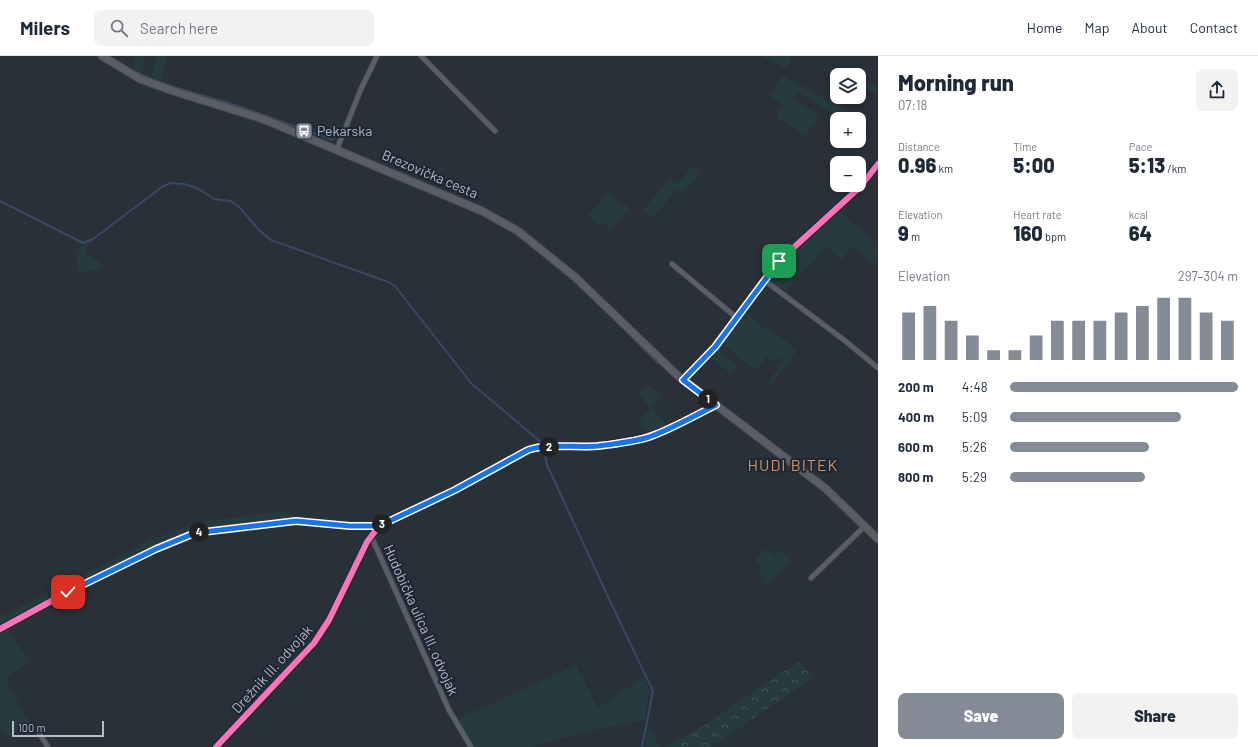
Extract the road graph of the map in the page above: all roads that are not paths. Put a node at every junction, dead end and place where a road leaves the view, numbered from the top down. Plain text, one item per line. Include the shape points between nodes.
1 (102, 56) edge
2 (376, 56) edge
3 (421, 56) edge
4 (496, 131) dead end
5 (337, 149) junction
6 (878, 164) edge
7 (672, 264) dead end
8 (764, 280) junction
9 (737, 318) junction
10 (878, 368) edge
11 (683, 380) junction
12 (716, 405) junction
13 (379, 526) junction
14 (865, 526) junction
15 (371, 536) junction
16 (878, 539) edge
17 (811, 578) dead end
18 (0, 629) edge
19 (39, 733) dead end
20 (48, 747) edge
21 (216, 747) edge
22 (471, 747) edge

1 - 5 main road, Brezovička cesta via 123,70 158,86 237,109
2 - 5 street
3 - 4 street
5 - 11 main road, Brezovička cesta via 482,211 518,231 575,277
6 - 8 street via 860,187 779,261
7 - 9 street
8 - 9 street
8 - 10 street
9 - 11 street via 715,347
11 - 12 main road, Brezovička cesta
12 - 13 street, Hudobička ulica III. odvojak via 663,431 638,439 596,446 544,447 528,450 455,490
12 - 14 main road, Brezovička cesta via 825,488
13 - 15 street, Hudobička ulica III. odvojak
13 - 18 street via 296,521 195,533 68,592
14 - 16 main road, Brezovička cesta
14 - 17 street
15 - 21 street, Drežnik III. odvojak via 329,620 314,643
15 - 22 street, Hudobička ulica III. odvojak via 449,710
19 - 20 street

